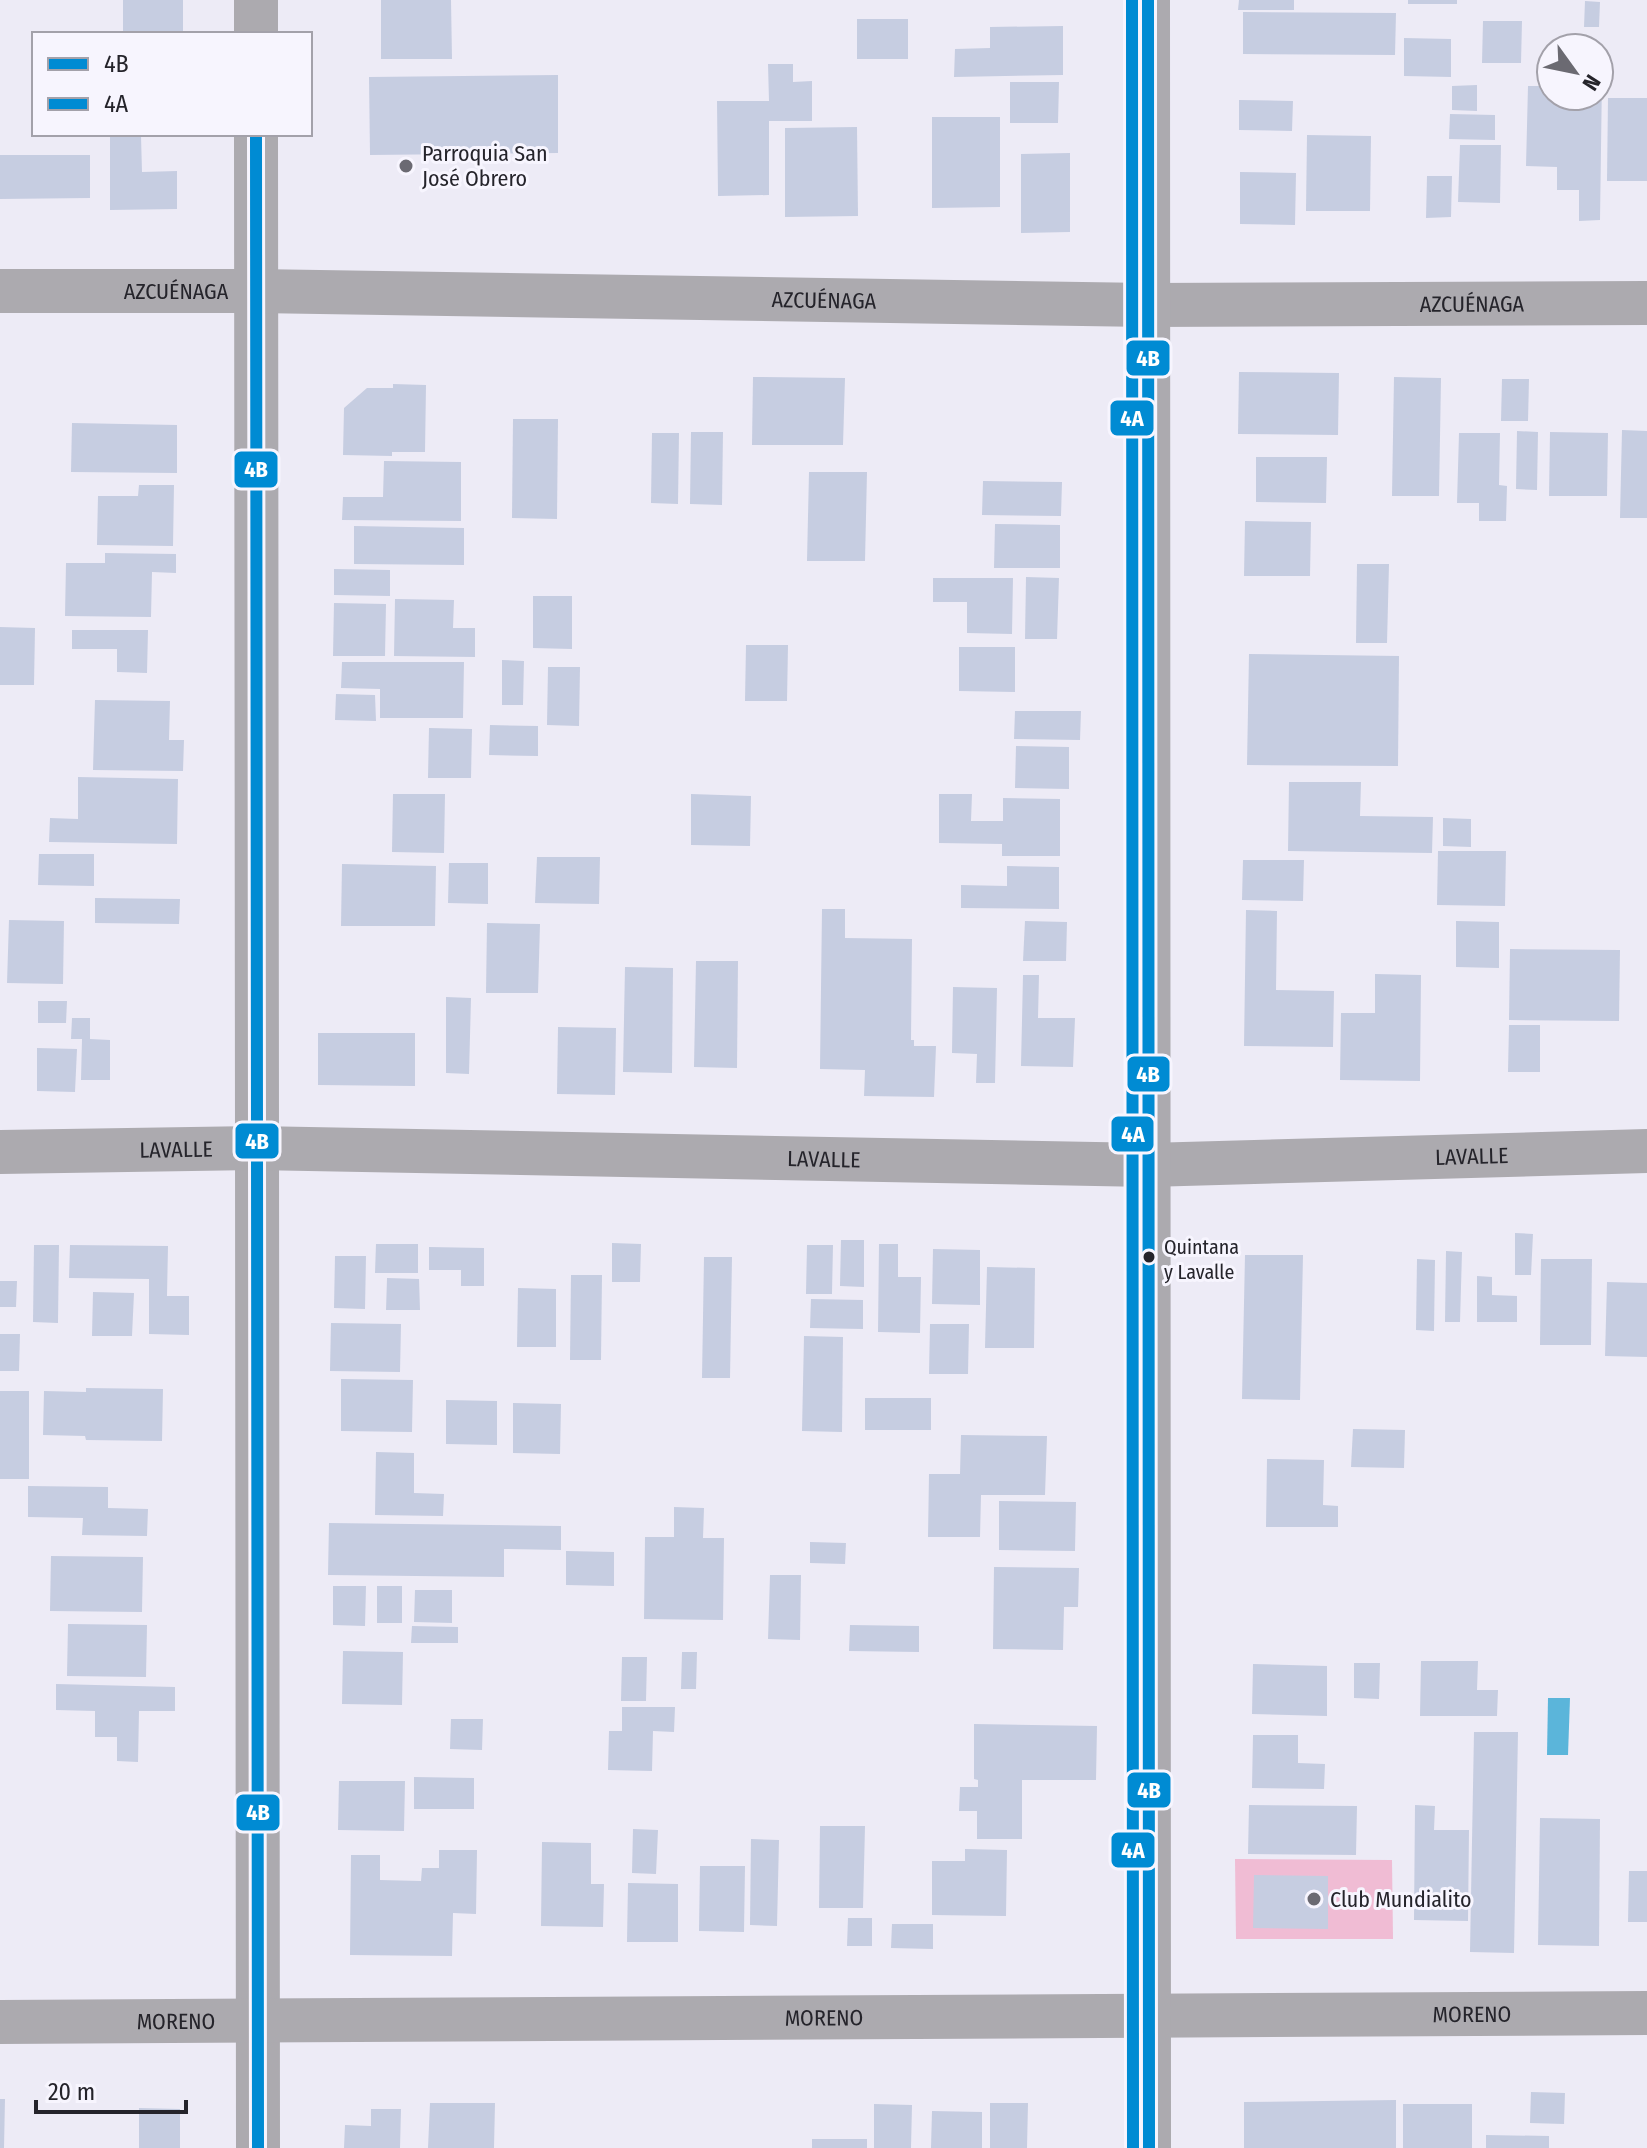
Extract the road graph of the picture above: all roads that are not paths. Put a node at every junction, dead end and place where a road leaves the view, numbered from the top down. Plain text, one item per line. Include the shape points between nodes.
1 (256, 0) edge
2 (1148, 0) edge
3 (256, 32) edge
4 (256, 136) edge
5 (0, 291) edge
6 (256, 291) junction
7 (1647, 303) edge
8 (1148, 305) junction
9 (255, 1148) junction
10 (1647, 1151) edge
11 (0, 1152) edge
12 (1148, 1165) junction
13 (1647, 2013) edge
14 (1149, 2015) junction
15 (257, 2020) junction
16 (0, 2022) edge
17 (258, 2148) edge
18 (1149, 2148) edge

1 - 3 street
2 - 8 street
4 - 6 street
5 - 6 street, AZCUÉNAGA
6 - 8 street, AZCUÉNAGA
6 - 9 street
7 - 8 street, AZCUÉNAGA
8 - 12 street
9 - 11 street, LAVALLE
9 - 12 street, LAVALLE
9 - 15 street
10 - 12 street, LAVALLE
12 - 14 street
13 - 14 street, MORENO
14 - 15 street, MORENO
14 - 18 street
15 - 16 street, MORENO
15 - 17 street

